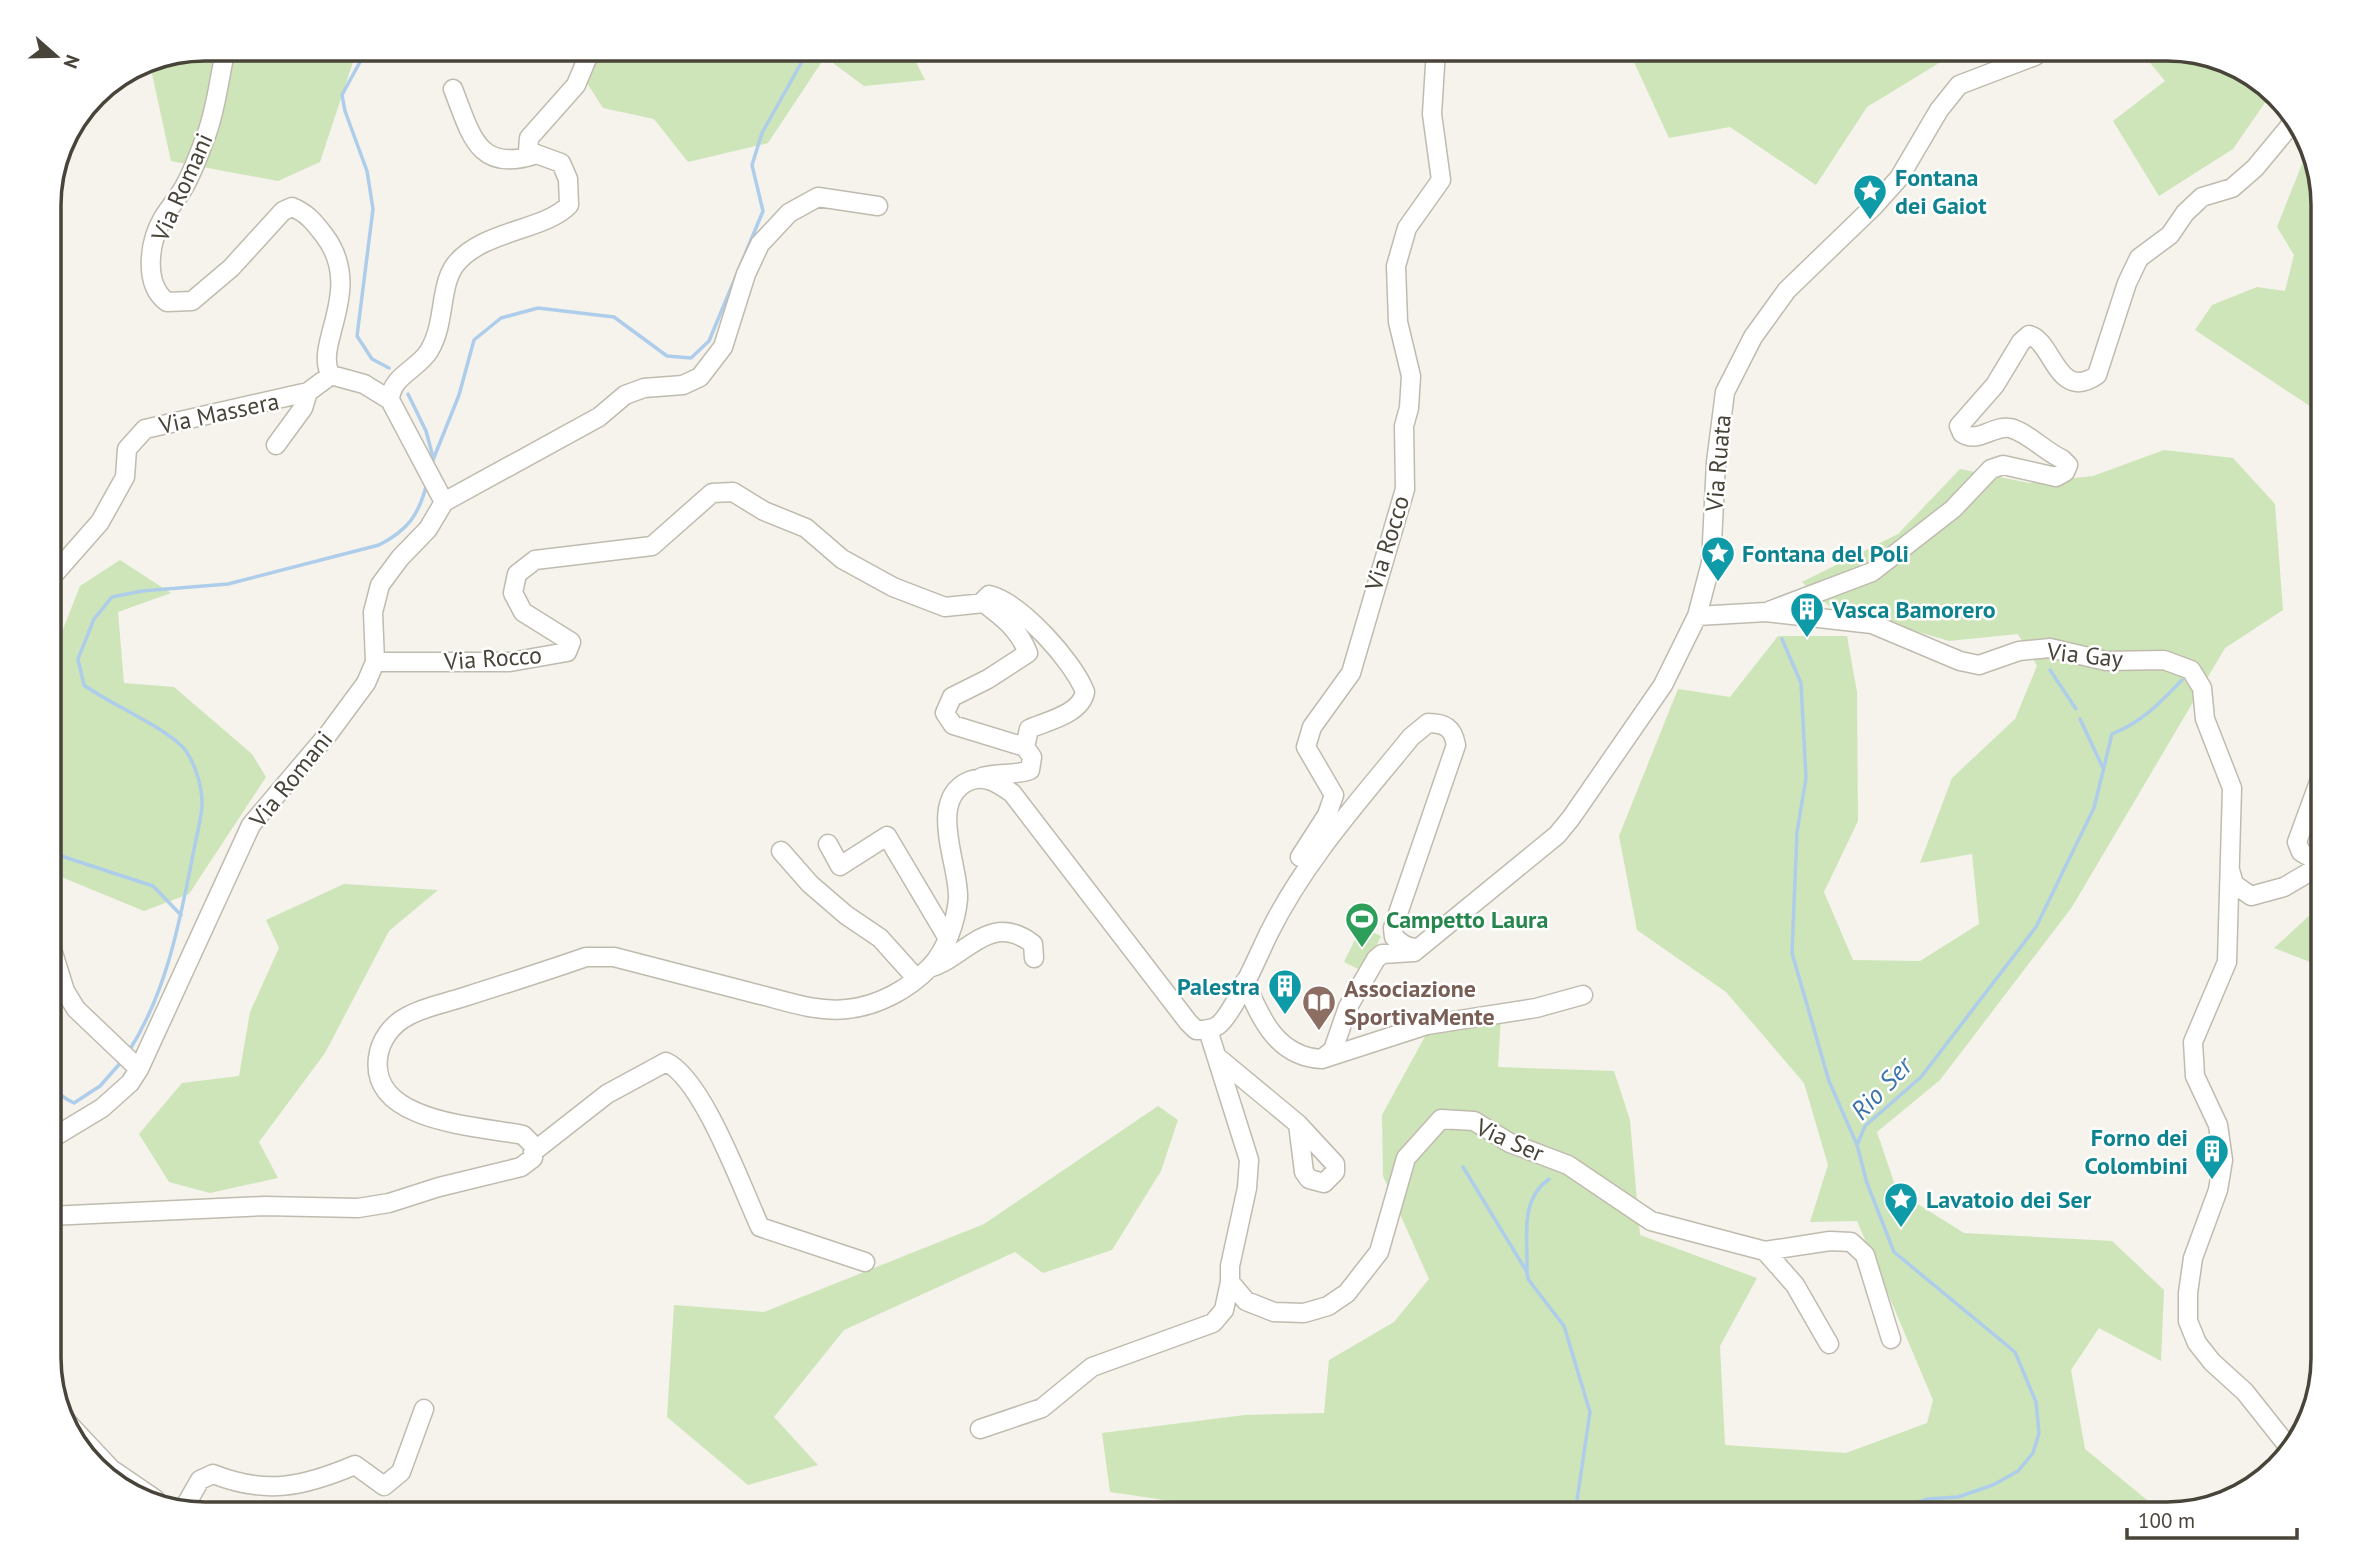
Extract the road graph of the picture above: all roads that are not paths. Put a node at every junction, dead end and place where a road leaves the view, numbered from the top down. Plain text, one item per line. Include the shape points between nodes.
1 (224, 61) edge
2 (586, 61) edge
3 (1435, 61) edge
4 (2022, 61) edge
5 (453, 89) dead end
6 (2288, 128) edge
7 (534, 155) junction
8 (878, 205) dead end
9 (331, 375) junction
10 (308, 392) junction
11 (390, 400) junction
12 (276, 445) dead end
13 (444, 502) junction
14 (62, 565) edge
15 (982, 602) junction
16 (1766, 612) junction
17 (1697, 616) junction
18 (375, 662) junction
19 (1024, 747) junction
20 (969, 781) junction
21 (2311, 804) edge
22 (828, 844) dead end
23 (781, 851) dead end
24 (2311, 857) edge
25 (2230, 869) junction
26 (2311, 871) edge
27 (1270, 930) junction
28 (947, 937) junction
29 (1417, 948) junction
30 (1034, 958) dead end
31 (923, 973) junction
32 (62, 981) edge
33 (1245, 981) junction
34 (1583, 995) dead end
35 (1208, 1030) junction
36 (1216, 1056) junction
37 (1322, 1059) junction
38 (137, 1067) junction
39 (1298, 1124) dead end
40 (62, 1132) edge
41 (533, 1152) junction
42 (62, 1215) edge
43 (1765, 1251) junction
44 (865, 1262) dead end
45 (1230, 1282) junction
46 (1891, 1339) dead end
47 (1829, 1344) dead end
48 (424, 1409) dead end
49 (980, 1429) dead end
50 (2284, 1441) edge
51 (188, 1501) edge

1 - 9 street, Via Romani via 213,114 197,160 162,219 156,238 151,262 153,287 167,302 192,301 232,268 282,211 292,207 306,212 335,250 341,266 327,350
2 - 7 street via 576,85 529,138 528,150
3 - 27 street, Via Rocco via 1432,114 1441,180 1407,228 1396,267 1398,322 1411,376 1404,426 1405,489 1351,673 1312,727 1306,747 1334,795 1327,816 1274,902
4 - 17 street, Via Ruata via 1959,85 1899,178 1787,290 1753,337 1725,392 1711,563
5 - 7 street via 472,137 488,154 504,162
6 - 16 street via 2255,168 2231,188 2202,197 2170,235 2139,258 2097,375 2077,380 2065,377 2040,340 2029,335 1995,385 1959,426 1971,437 2006,427 2020,432 2062,459 2068,465 2065,472 2056,477 2003,465 1991,469 1953,509 1872,572
7 - 11 street via 561,163 568,179 569,205 481,244 459,260 449,278 436,337 422,360 392,386
8 - 13 street via 818,197 797,207 760,244 723,348 700,377 683,385 644,388 625,395 600,417
9 - 10 street
9 - 11 street via 364,384
10 - 12 street via 303,408
10 - 14 street, Via Massera via 145,429 127,449 125,477 100,522
11 - 13 street
13 - 18 street via 428,529 380,585 373,612
15 - 18 street, Via Rocco via 945,607 893,587 842,559 806,528 733,492 712,493 652,547 535,561 517,574 513,593 523,612 571,642 567,652 510,662
15 - 19 street, Via Rocco via 989,595 1001,598 1046,636 1085,692 1075,708 1029,729
15 - 19 street via 1007,620 1022,637 1028,653 952,696 945,713 953,725
16 - 17 street, Via Gay
16 - 25 street, Via Gay via 1872,624 1979,665 2050,648 2106,661 2164,660 2191,670 2202,688 2204,719 2232,788
17 - 29 street, Via Ruata via 1664,685 1557,835
18 - 38 street, Via Romani via 366,683 329,733 251,825
19 - 20 street via 1032,757 1030,770 998,772
20 - 28 street via 950,800 946,814 958,899
20 - 35 street via 984,778 1012,793 1188,1022 1196,1030
21 - 24 street via 2297,842 2301,852
22 - 28 street via 840,866 887,836
23 - 31 street via 846,915
25 - 26 street via 2234,884 2251,897 2284,887
25 - 50 street, Via Gay via 2227,962 2193,1042 2195,1076 2218,1125 2223,1160 2218,1190 2193,1258 2188,1321 2212,1362 2245,1392
27 - 29 street, Via Rocco via 1297,880 1325,843 1411,737 1428,723 1437,723 1454,733 1456,745 1393,928 1399,942
27 - 33 street, Via Rocco
28 - 31 street via 939,957
29 - 37 street via 1376,959 1352,999 1333,1050
30 - 31 street via 1028,940 982,935 945,964
31 - 41 street via 899,993 847,1009 811,1008 614,957 586,957 408,1016 384,1038 377,1068 389,1096 401,1107 429,1118 523,1135 534,1146
32 - 38 street via 76,1009
33 - 35 street, Via Rocco via 1219,1026
33 - 37 street via 1259,1015 1282,1045 1295,1054
34 - 37 street via 1536,1008 1427,1025
35 - 36 street
36 - 39 street
36 - 45 street via 1249,1160
38 - 40 street, Via Romani via 130,1083 102,1108
41 - 42 street via 533,1158 521,1167 358,1208 264,1206
41 - 44 street via 607,1094 666,1062 678,1068 713,1123 760,1227
43 - 45 street, Via Ser via 1651,1221 1568,1165 1510,1143 1474,1121 1441,1119 1406,1158 1378,1252 1348,1293 1328,1306 1304,1313 1274,1312 1246,1301
43 - 46 street, Via Ser via 1851,1242 1864,1255
43 - 47 street via 1795,1285
45 - 49 street via 1224,1310 1213,1323 1092,1367 1042,1408
48 - 51 street via 401,1472 384,1486 355,1465 318,1481 276,1488 241,1485 213,1474 200,1480

